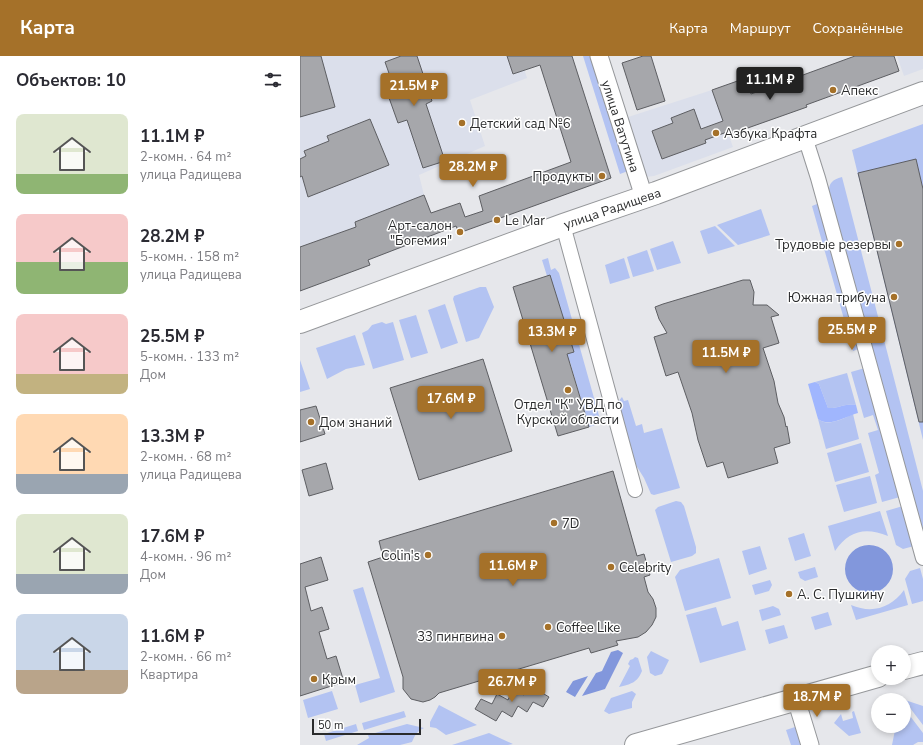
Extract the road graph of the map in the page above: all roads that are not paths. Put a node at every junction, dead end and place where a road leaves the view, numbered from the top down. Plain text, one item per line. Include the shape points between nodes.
1 (598, 56) edge
2 (923, 93) edge
3 (805, 137) junction
4 (644, 197) junction
5 (563, 225) junction
6 (300, 322) edge
7 (635, 490) dead end
8 (923, 558) edge
9 (923, 663) edge
10 (911, 666) edge
11 (871, 678) edge
12 (796, 700) junction
13 (636, 745) edge
14 (810, 745) edge

1 - 4 street, улица Ватутина
2 - 3 main road, улица Радищева
3 - 4 main road, улица Радищева
3 - 8 street
4 - 5 main road, улица Радищева
5 - 6 main road, улица Радищева
5 - 7 street
9 - 10 main road
11 - 12 main road
12 - 13 main road
12 - 14 street

